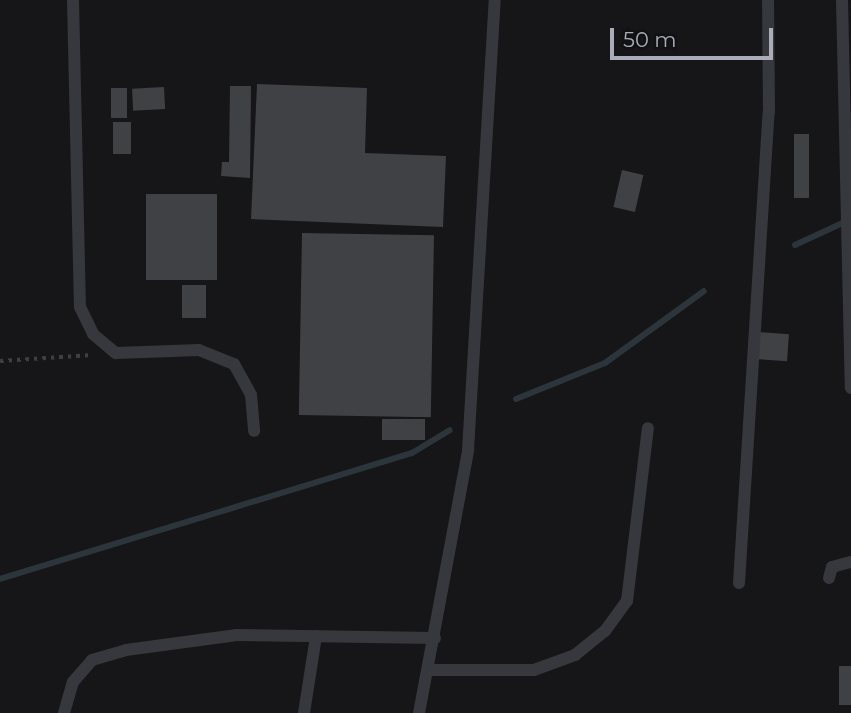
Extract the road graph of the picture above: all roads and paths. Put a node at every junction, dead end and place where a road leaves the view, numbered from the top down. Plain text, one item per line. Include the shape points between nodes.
1 (73, 0) edge
2 (495, 0) edge
3 (768, 0) edge
4 (842, 0) edge
5 (850, 233) edge
6 (116, 354) junction
7 (0, 360) edge
8 (851, 388) edge
9 (648, 428) dead end
10 (254, 431) dead end
11 (851, 562) edge
12 (829, 578) dead end
13 (739, 583) dead end
14 (316, 636) junction
15 (435, 638) junction
16 (428, 670) junction
17 (64, 713) edge
18 (304, 713) edge
19 (419, 713) edge

1 - 6 lane via 80,307 93,334
2 - 15 lane via 468,450
3 - 13 lane via 768,101
4 - 5 lane
5 - 8 lane
6 - 7 path
6 - 10 lane via 200,350 234,364 251,395
9 - 16 lane via 627,601 605,631 575,656 534,670
11 - 12 lane via 832,567
14 - 15 lane
14 - 17 lane via 215,636 92,660 74,682
14 - 18 lane
15 - 16 lane
16 - 19 lane

